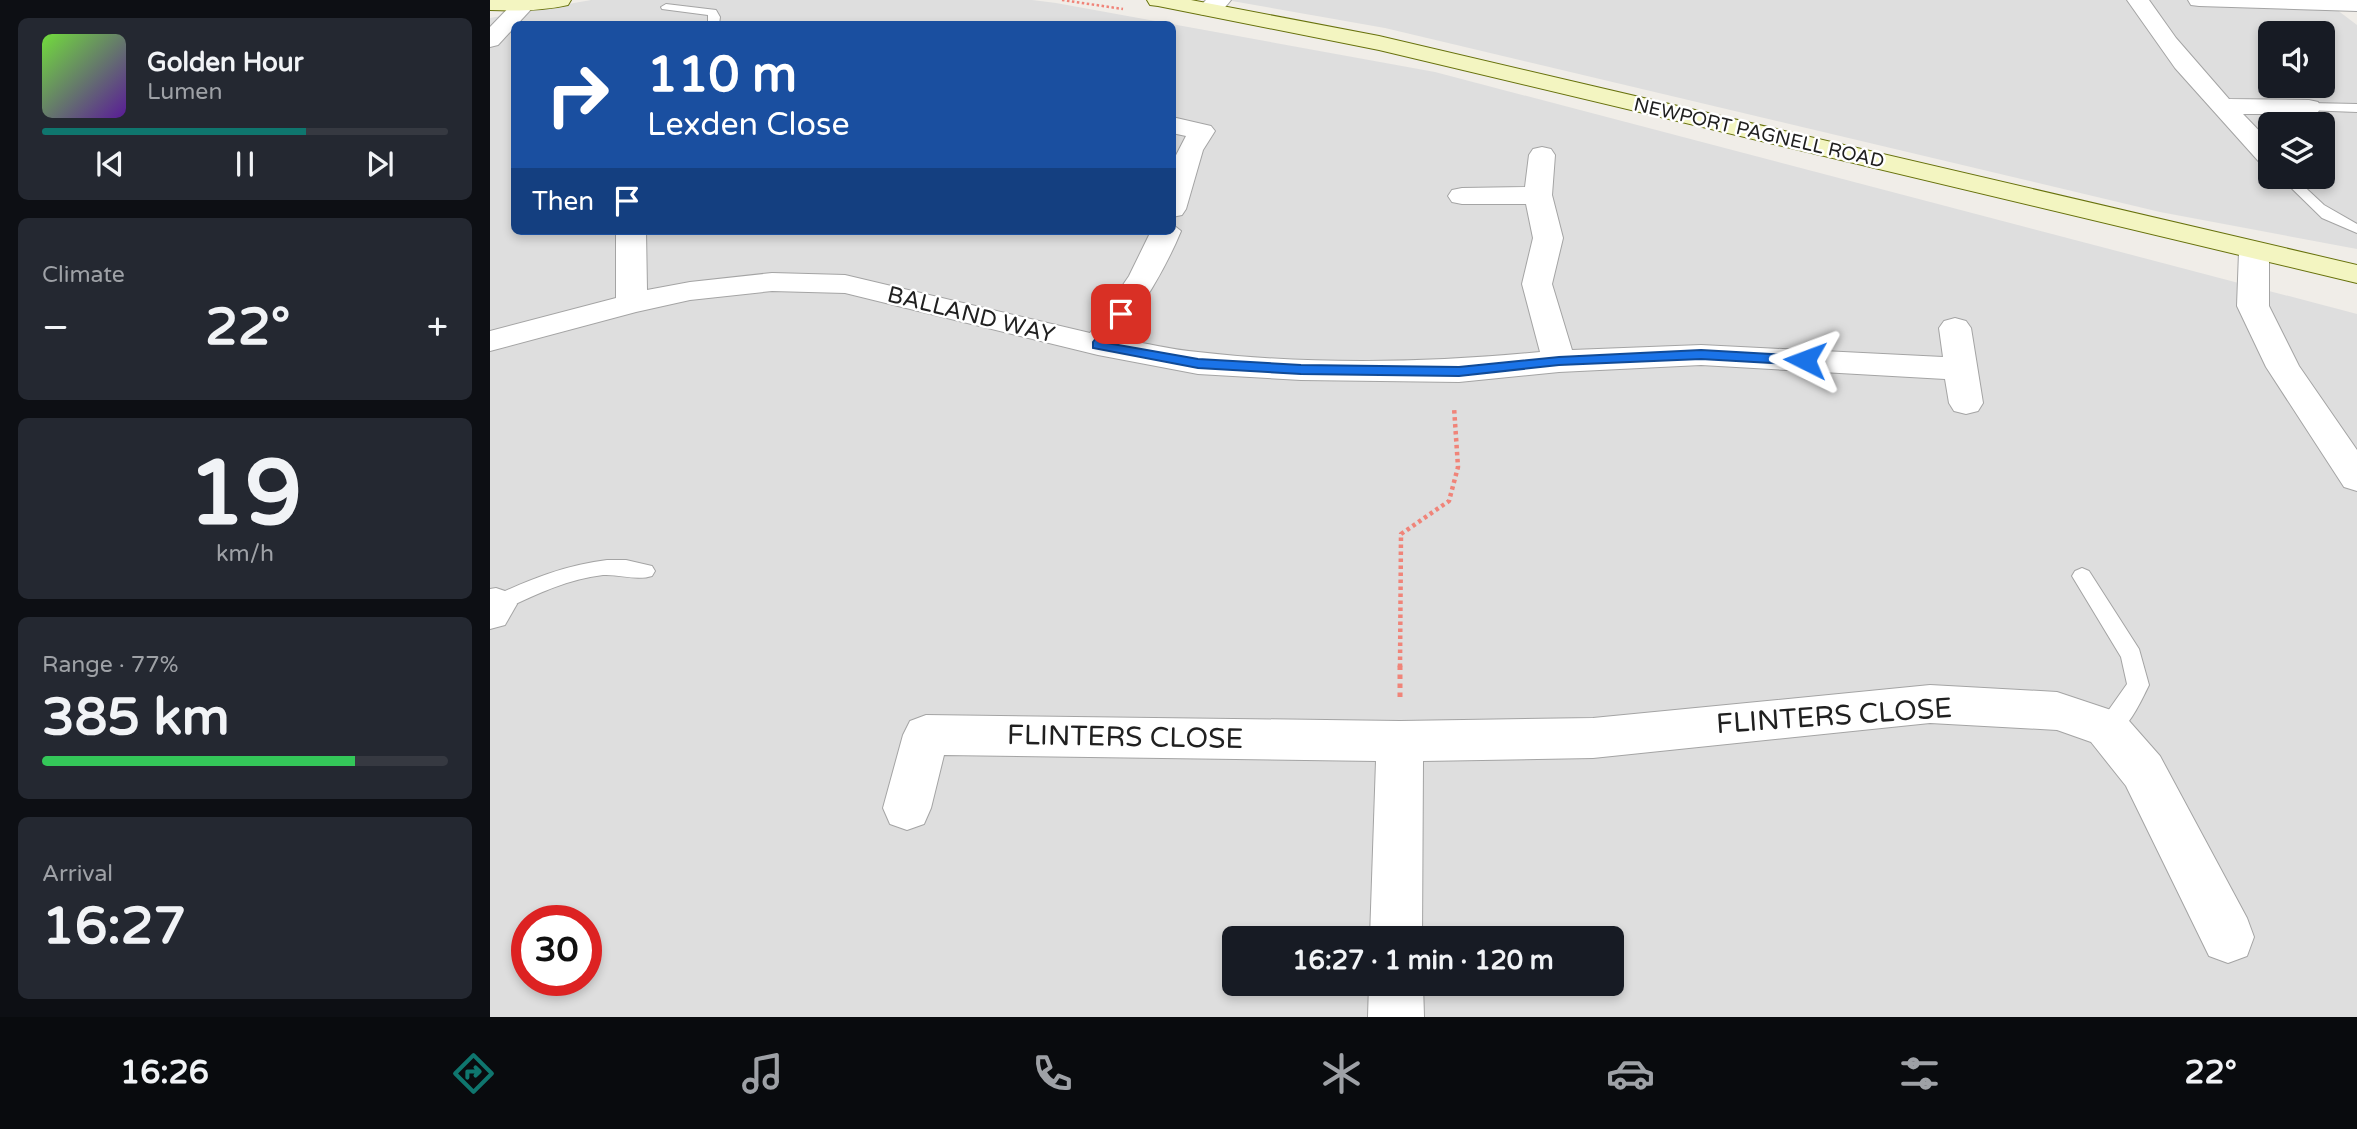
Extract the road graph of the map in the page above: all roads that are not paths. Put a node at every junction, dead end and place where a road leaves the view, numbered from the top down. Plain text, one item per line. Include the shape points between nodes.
1 (559, 0) edge
2 (1158, 0) edge
3 (2138, 0) edge
4 (2199, 0) edge
5 (490, 4) edge
6 (1214, 4) edge
7 (524, 5) junction
8 (2357, 5) edge
9 (666, 7) dead end
10 (716, 21) edge
11 (490, 40) edge
12 (2222, 106) junction
13 (2309, 107) joint
14 (2357, 108) edge
15 (1176, 125) edge
16 (2258, 145) edge
17 (1542, 155) dead end
18 (2298, 189) edge
19 (1462, 195) dead end
20 (1538, 195) junction
21 (1176, 196) edge
22 (2357, 229) edge
23 (631, 235) edge
24 (1164, 235) edge
25 (2254, 252) junction
26 (2357, 274) edge
27 (632, 303) junction
28 (1955, 328) dead end
29 (490, 341) edge
30 (1098, 345) junction
31 (1559, 361) junction
32 (1961, 369) junction
33 (1966, 403) dead end
34 (2352, 464) edge
35 (645, 571) dead end
36 (2081, 576) dead end
37 (492, 607) edge
38 (2107, 728) junction
39 (1400, 741) junction
40 (907, 808) dead end
41 (1396, 926) edge
42 (2228, 937) dead end
43 (1396, 996) edge
44 (1396, 1017) edge

1 - 7 main road
2 - 6 main road, NEWPORT PAGNELL ROAD
3 - 12 street via 2162,39
4 - 8 street
5 - 7 main road
6 - 25 main road, NEWPORT PAGNELL ROAD
7 - 11 street
9 - 10 lane via 712,12
12 - 13 street
12 - 16 street
13 - 14 lane
15 - 21 street via 1211,122 1190,150
17 - 20 street
18 - 22 lane via 2312,205
19 - 20 street
20 - 31 street via 1548,239 1537,284
23 - 27 street
24 - 30 street via 1133,299
25 - 26 main road, NEWPORT PAGNELL ROAD
25 - 34 street via 2253,306 2283,367
27 - 29 street, BALLAND WAY
27 - 30 street, BALLAND WAY via 772,282 845,284
28 - 32 street
30 - 31 street, BALLAND WAY via 1198,363 1301,369 1459,371
31 - 32 street, BALLAND WAY via 1701,355
32 - 33 street
35 - 37 lane via 595,568 528,589
36 - 38 lane via 2131,655 2138,685
38 - 39 street, FLINTERS CLOSE via 2057,711 1930,704 1593,738
38 - 42 street via 2143,771
39 - 40 street, FLINTERS CLOSE via 926,735
39 - 41 street
43 - 44 street

